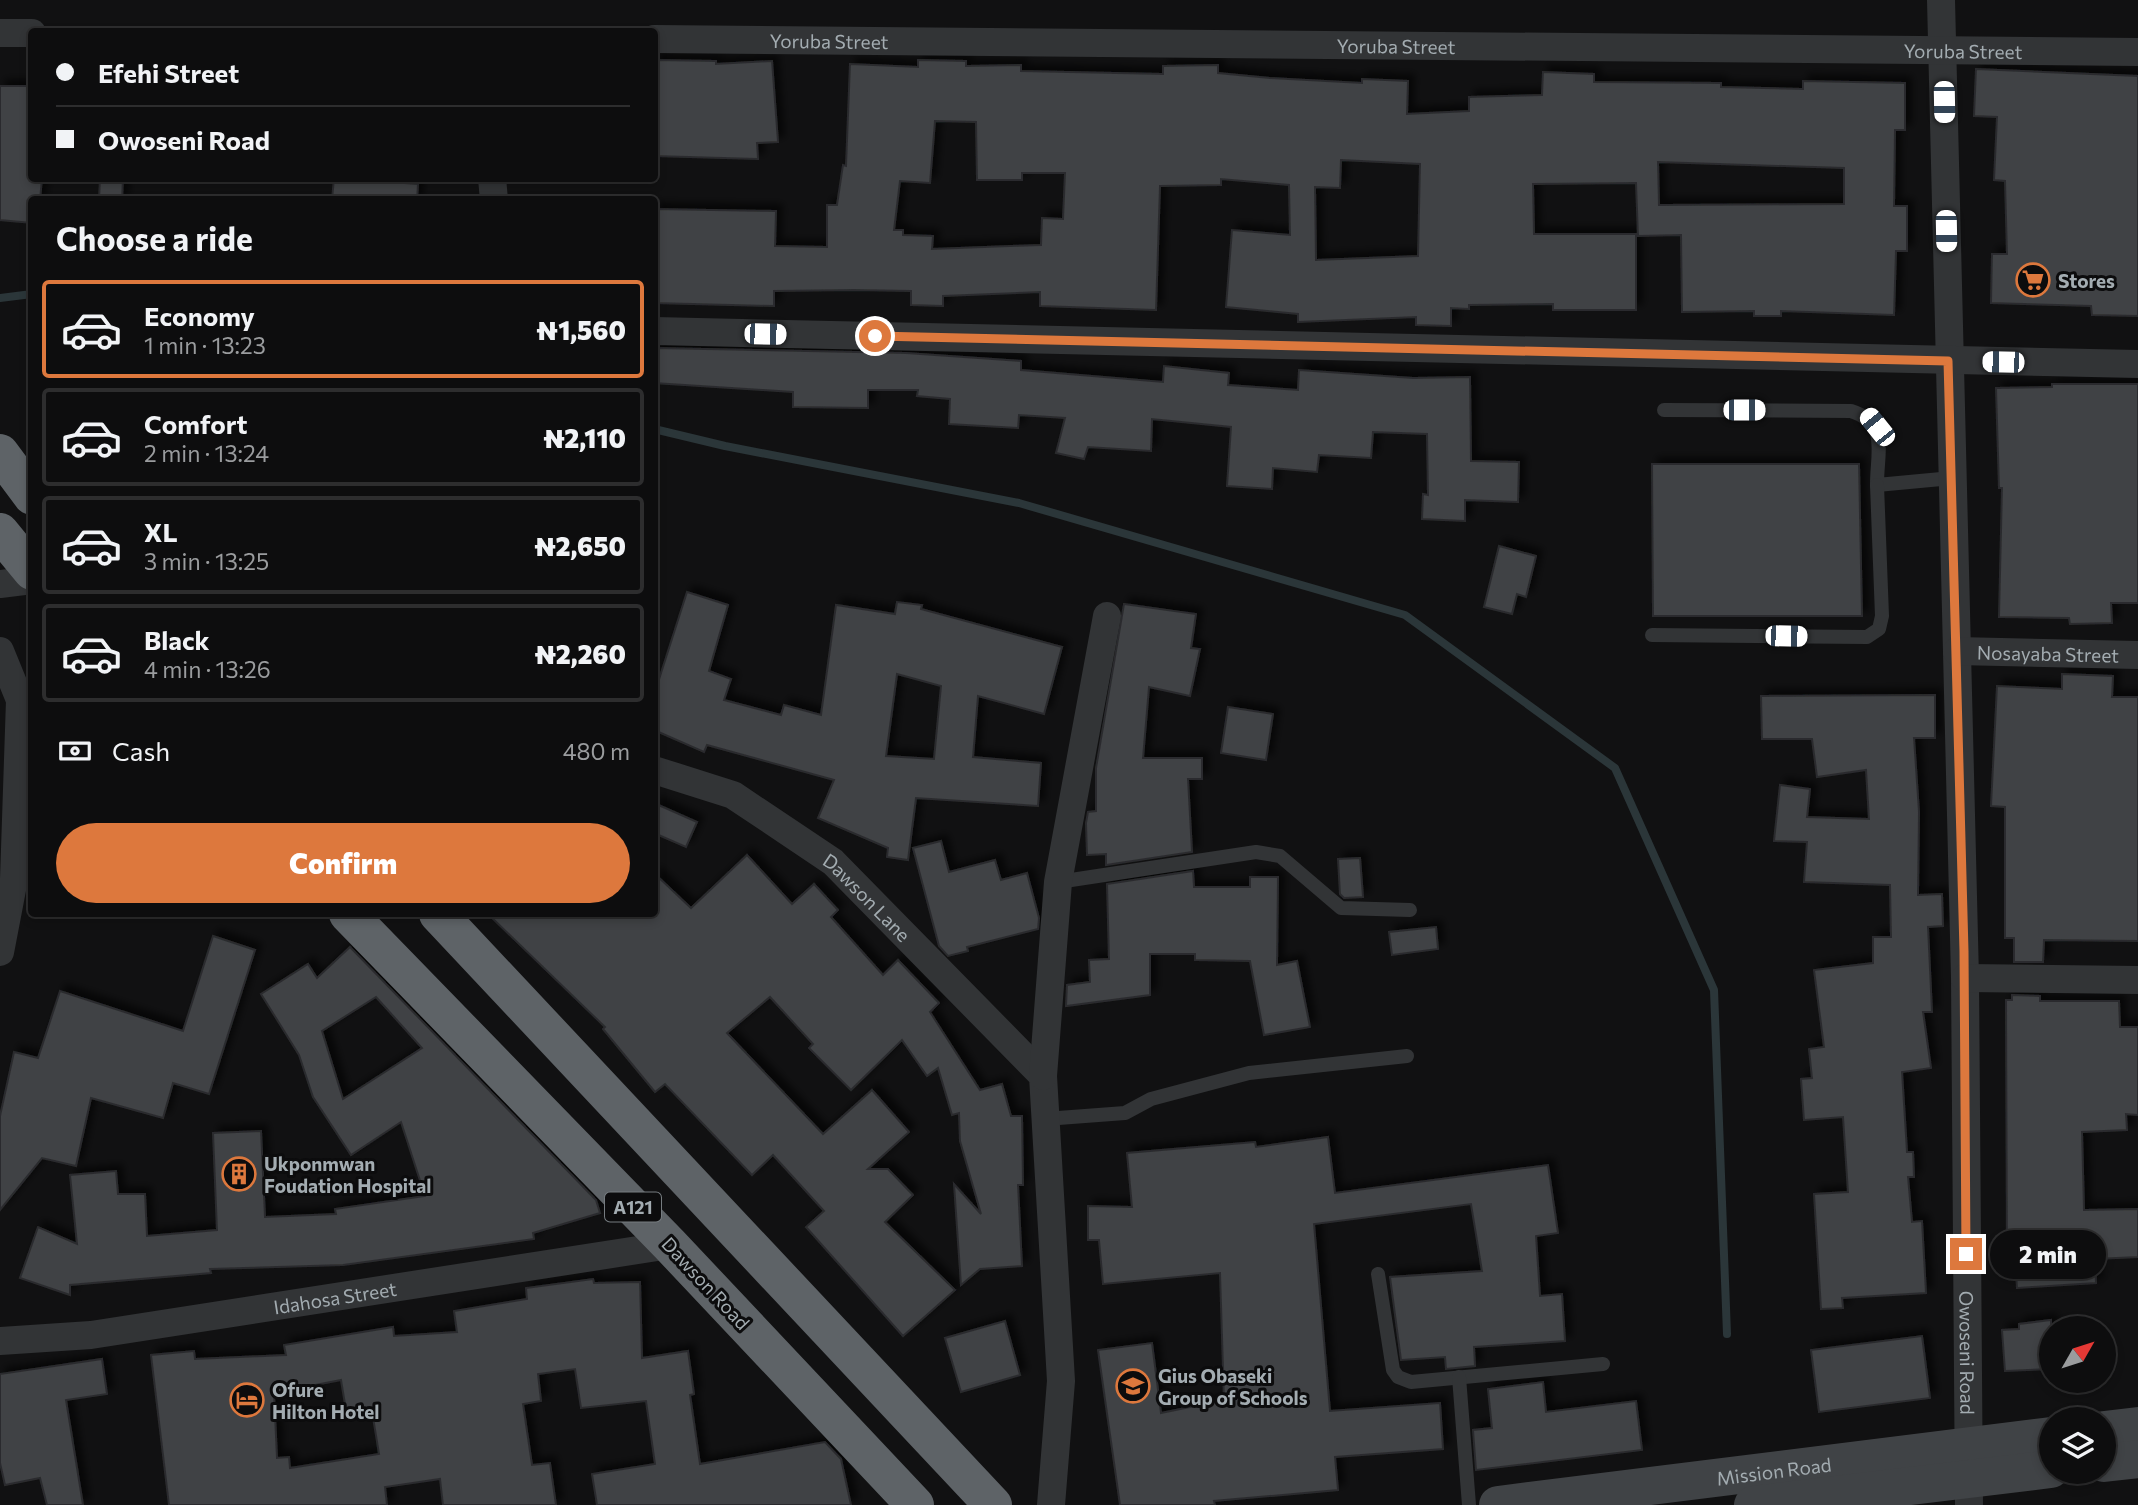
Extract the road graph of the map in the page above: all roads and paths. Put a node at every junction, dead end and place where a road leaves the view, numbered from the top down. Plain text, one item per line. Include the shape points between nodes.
1 (1941, 0) edge
2 (0, 33) edge
3 (28, 33) edge
4 (658, 39) edge
5 (1943, 50) junction
6 (2138, 52) edge
7 (658, 331) edge
8 (1948, 361) junction
9 (2138, 364) edge
10 (1664, 410) dead end
11 (0, 453) edge
12 (1952, 478) junction
13 (1877, 485) junction
14 (28, 491) edge
15 (0, 532) edge
16 (28, 565) edge
17 (28, 580) edge
18 (0, 584) edge
19 (1107, 616) dead end
20 (1652, 635) dead end
21 (0, 651) edge
22 (1957, 651) junction
23 (2138, 656) edge
24 (658, 771) edge
25 (1058, 882) junction
26 (1410, 910) dead end
27 (351, 917) edge
28 (441, 917) edge
29 (0, 952) edge
30 (1965, 978) junction
31 (2138, 980) edge
32 (1407, 1056) dead end
33 (1043, 1076) junction
34 (1045, 1119) junction
35 (670, 1245) junction
36 (1378, 1274) dead end
37 (0, 1341) edge
38 (1603, 1364) dead end
39 (1459, 1377) junction
40 (2138, 1426) edge
41 (2116, 1429) edge
42 (2039, 1442) edge
43 (2138, 1460) edge
44 (2116, 1462) edge
45 (2039, 1470) edge
46 (1968, 1477) edge
47 (915, 1505) edge
48 (993, 1505) edge
49 (1051, 1505) edge
50 (1469, 1505) edge
51 (1498, 1505) edge
52 (1753, 1505) edge

1 - 5 street, Owoseni Road
2 - 3 street
4 - 5 street, Yoruba Street
5 - 6 street, Yoruba Street
5 - 8 street, Owoseni Road
7 - 8 street
8 - 9 street
8 - 12 street, Owoseni Road
10 - 13 lane via 1851,411 1868,416 1877,427
11 - 14 highway
12 - 13 lane
12 - 22 street, Owoseni Road
13 - 20 lane via 1879,629 1867,637
15 - 16 highway
17 - 18 street
19 - 25 street
21 - 29 street via 20,701 15,879
22 - 23 street, Nosayaba Street
22 - 30 street, Owoseni Road
24 - 33 street, Dawson Lane via 733,795 833,862
25 - 26 lane via 1256,852 1280,856 1341,908
25 - 33 street
27 - 35 highway, Dawson Road / A121
28 - 48 highway, A121
30 - 31 street
30 - 46 street, Owoseni Road
32 - 34 lane via 1249,1073 1151,1099 1125,1113
33 - 34 street
34 - 49 street via 1061,1381
35 - 37 street, Idahosa Street via 104,1333
35 - 47 highway, Dawson Road / A121
36 - 39 lane via 1393,1370 1398,1377 1411,1382
38 - 39 lane
39 - 50 lane
40 - 41 street
42 - 46 street, Mission Road
43 - 44 street
45 - 46 street, Mission Road
46 - 51 street, Mission Road
46 - 52 street, Mission Road

